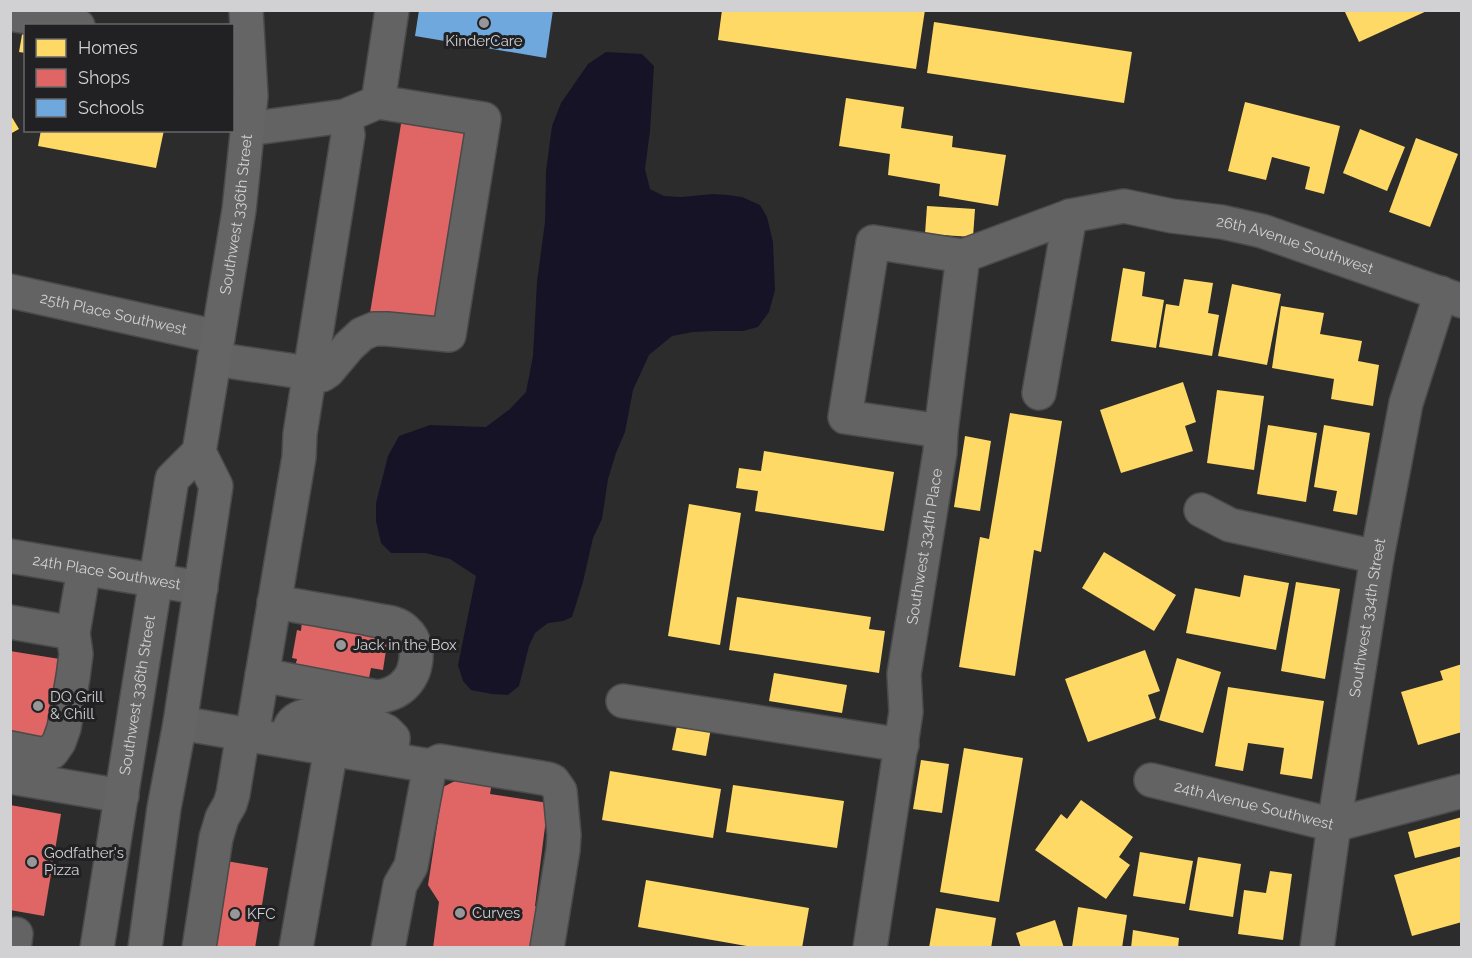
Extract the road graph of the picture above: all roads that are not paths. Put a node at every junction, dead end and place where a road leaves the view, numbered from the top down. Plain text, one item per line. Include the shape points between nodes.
1 (246, 10) edge
2 (392, 10) edge
3 (10, 14) edge
4 (67, 24) edge
5 (378, 102) junction
6 (345, 116) junction
7 (248, 129) junction
8 (1070, 216) junction
9 (963, 256) junction
10 (10, 291) edge
11 (1451, 297) edge
12 (216, 348) junction
13 (310, 374) junction
14 (1039, 393) dead end
15 (941, 431) junction
16 (200, 452) junction
17 (1201, 510) dead end
18 (10, 556) edge
19 (1377, 556) junction
20 (84, 569) junction
21 (156, 581) junction
22 (201, 588) junction
23 (274, 602) junction
24 (10, 622) edge
25 (74, 633) junction
26 (262, 675) junction
27 (623, 701) dead end
28 (180, 723) junction
29 (247, 734) junction
30 (286, 741) junction
31 (902, 745) junction
32 (10, 748) edge
33 (331, 749) junction
34 (391, 759) junction
35 (430, 766) junction
36 (10, 777) edge
37 (1151, 780) dead end
38 (1461, 791) edge
39 (122, 796) junction
40 (1334, 825) junction
41 (105, 939) edge
42 (145, 948) edge
43 (199, 948) edge
44 (296, 948) edge
45 (388, 948) edge
46 (547, 948) edge
47 (870, 948) edge
48 (1317, 948) edge

1 - 7 main road, Southwest 336th Street via 251,96
2 - 5 street
3 - 4 street
5 - 6 street
5 - 13 street via 484,119 449,335 374,329 362,334 328,371
6 - 7 street
6 - 13 street via 348,135
7 - 12 main road, Southwest 336th Street
8 - 9 street
8 - 11 street, 26th Avenue Southwest via 1125,206 1222,222 1262,231
8 - 14 street
9 - 15 street, Southwest 334th Place
9 - 15 street via 873,242 845,417
10 - 12 street, 25th Place Southwest
11 - 19 street, Southwest 334th Street via 1406,403
12 - 13 street, 25th Place Southwest
12 - 16 main road, Southwest 336th Street
13 - 23 street
15 - 31 street, Southwest 334th Place via 904,674 906,712
16 - 21 main road, Southwest 336th Street via 172,479
16 - 22 main road via 216,486
17 - 19 street via 1230,525
18 - 20 street, 24th Place Southwest
19 - 40 street, Southwest 334th Street
20 - 21 street, 24th Place Southwest
20 - 25 street
21 - 22 street, 24th Place Southwest
21 - 39 main road, Southwest 336th Street
22 - 28 main road
23 - 26 street
23 - 26 street via 396,624 411,637 417,656 405,684 387,696
24 - 25 street
25 - 32 street via 73,677 58,742 52,752 40,754
26 - 29 street
27 - 31 street
28 - 29 street
28 - 42 main road
29 - 30 street
29 - 43 street via 233,794 216,838
30 - 33 street
30 - 34 street via 293,720 304,716 380,728 393,738
31 - 47 street, Southwest 334th Place
33 - 34 street
33 - 44 street
34 - 35 street
35 - 45 street via 411,866 400,885
35 - 46 street via 440,761 548,779 560,791 563,850
36 - 39 street
37 - 40 street, 24th Avenue Southwest
38 - 40 street, 24th Avenue Southwest
39 - 41 main road, Southwest 336th Street
40 - 48 street, Southwest 334th Street

